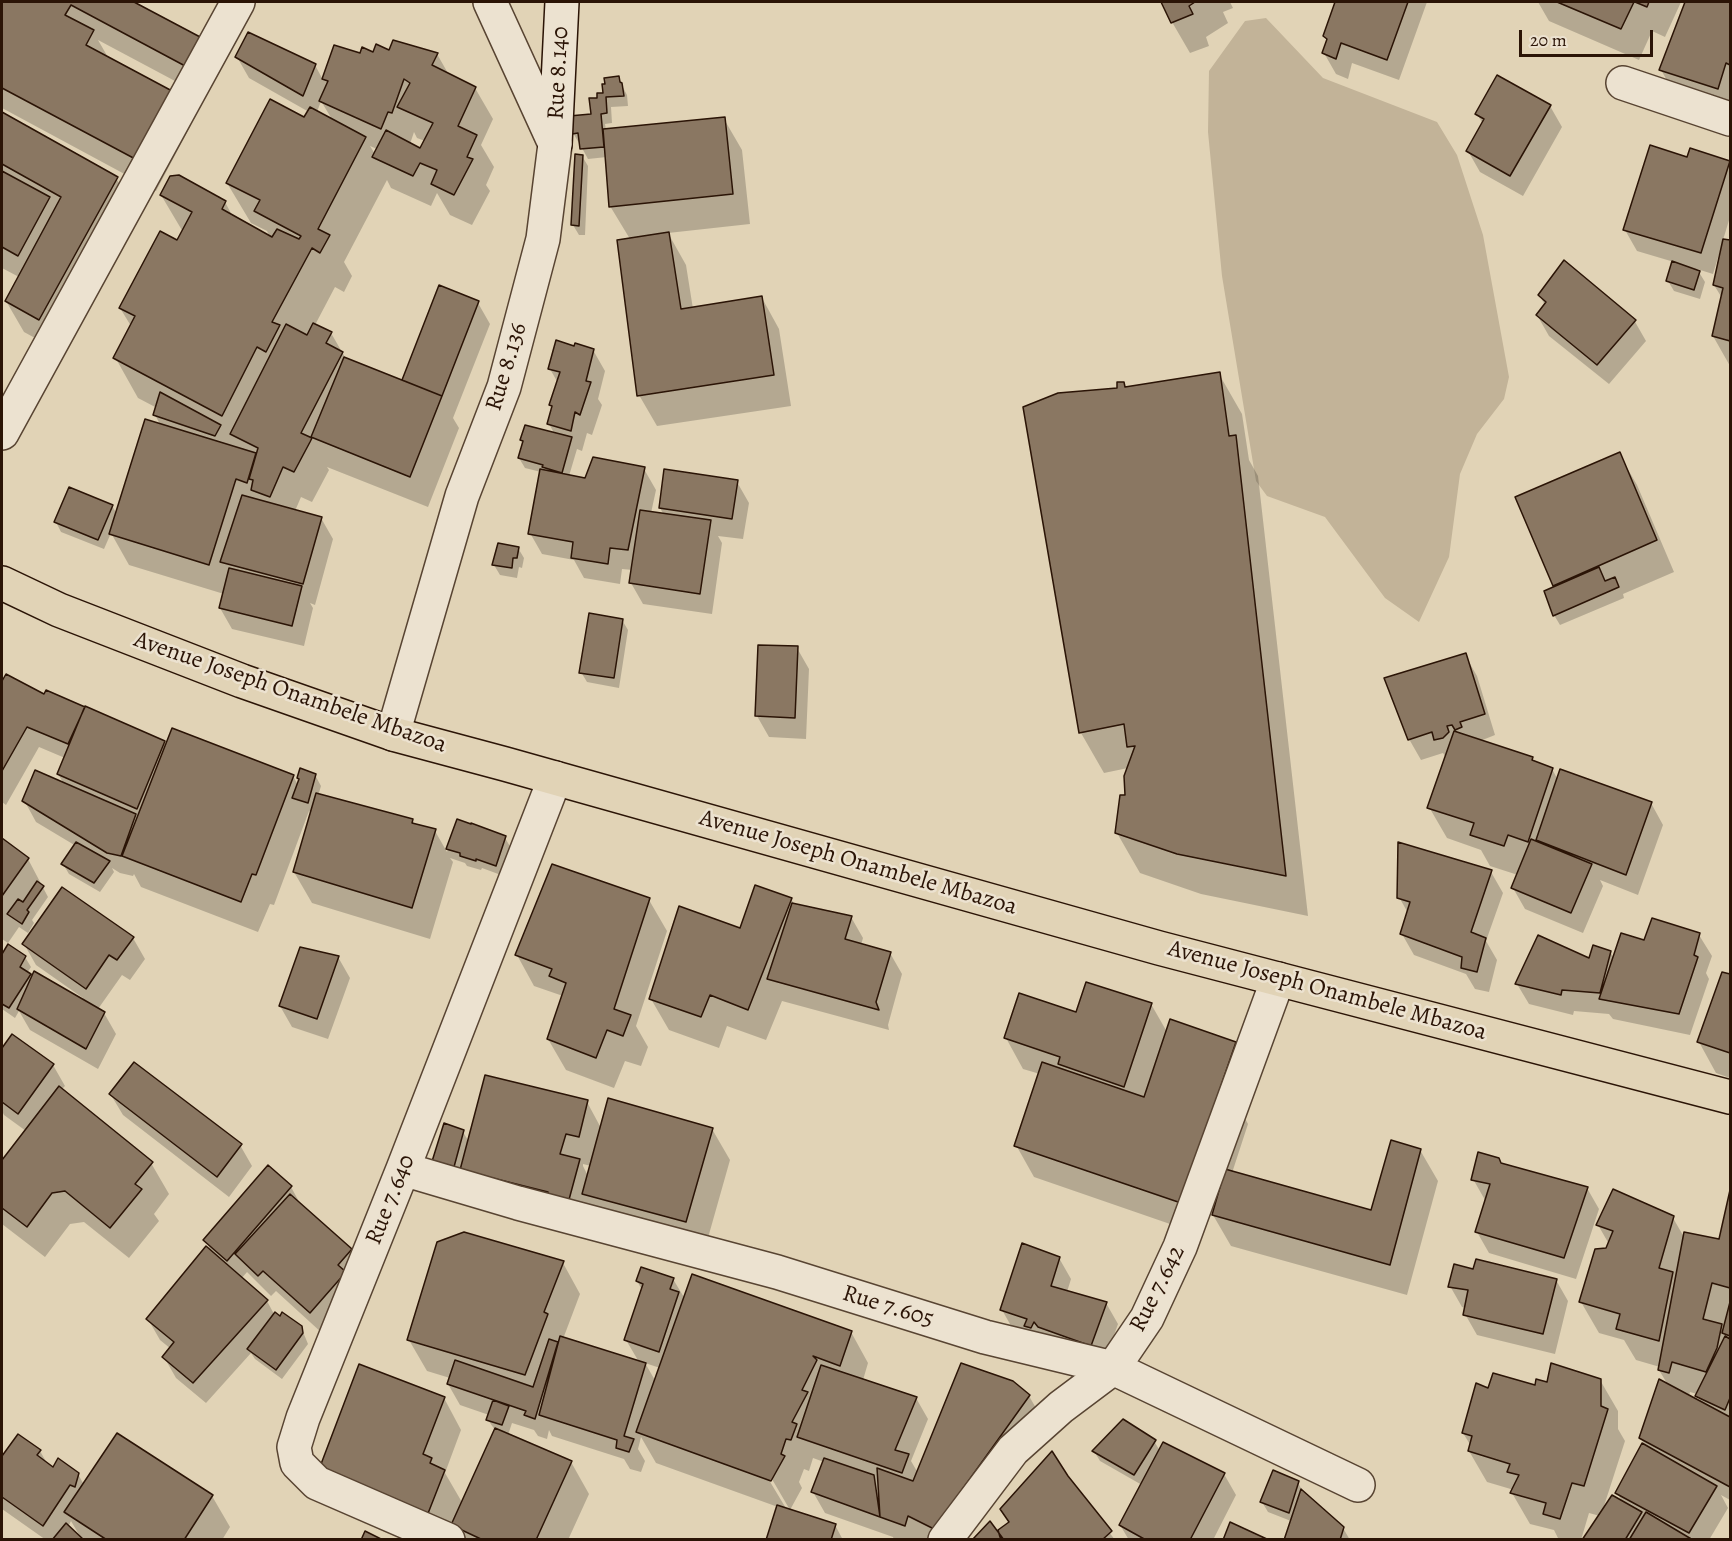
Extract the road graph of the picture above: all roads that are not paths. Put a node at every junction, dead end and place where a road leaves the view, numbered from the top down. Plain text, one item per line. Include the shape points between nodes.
1 (238, 2) edge
2 (490, 2) edge
3 (562, 2) edge
4 (1623, 83) dead end
5 (1731, 119) edge
6 (555, 144) junction
7 (2, 433) edge
8 (2, 583) edge
9 (393, 734) junction
10 (555, 778) junction
11 (1278, 979) junction
12 (1731, 1096) edge
13 (403, 1169) junction
14 (1113, 1368) junction
15 (1358, 1485) dead end
16 (448, 1539) edge
17 (945, 1539) edge

1 - 7 street
2 - 6 street
3 - 6 street, Rue 8.140
4 - 5 street
6 - 9 street, Rue 8.136 via 543,239 504,387 462,496
8 - 9 main road, Avenue Joseph Onambele Mbazoa via 59,610 178,656
9 - 10 main road, Avenue Joseph Onambele Mbazoa
10 - 11 main road, Avenue Joseph Onambele Mbazoa
10 - 13 street, Rue 7.640
11 - 12 main road, Avenue Joseph Onambele Mbazoa
11 - 14 street, Rue 7.642 via 1180,1247 1147,1318
13 - 14 street, Rue 7.605 via 777,1272 985,1337
13 - 16 street, Rue 7.640 via 294,1447 297,1463 317,1483
14 - 15 street, Rue 7.605
14 - 17 street, Rue 7.642 via 1013,1450

